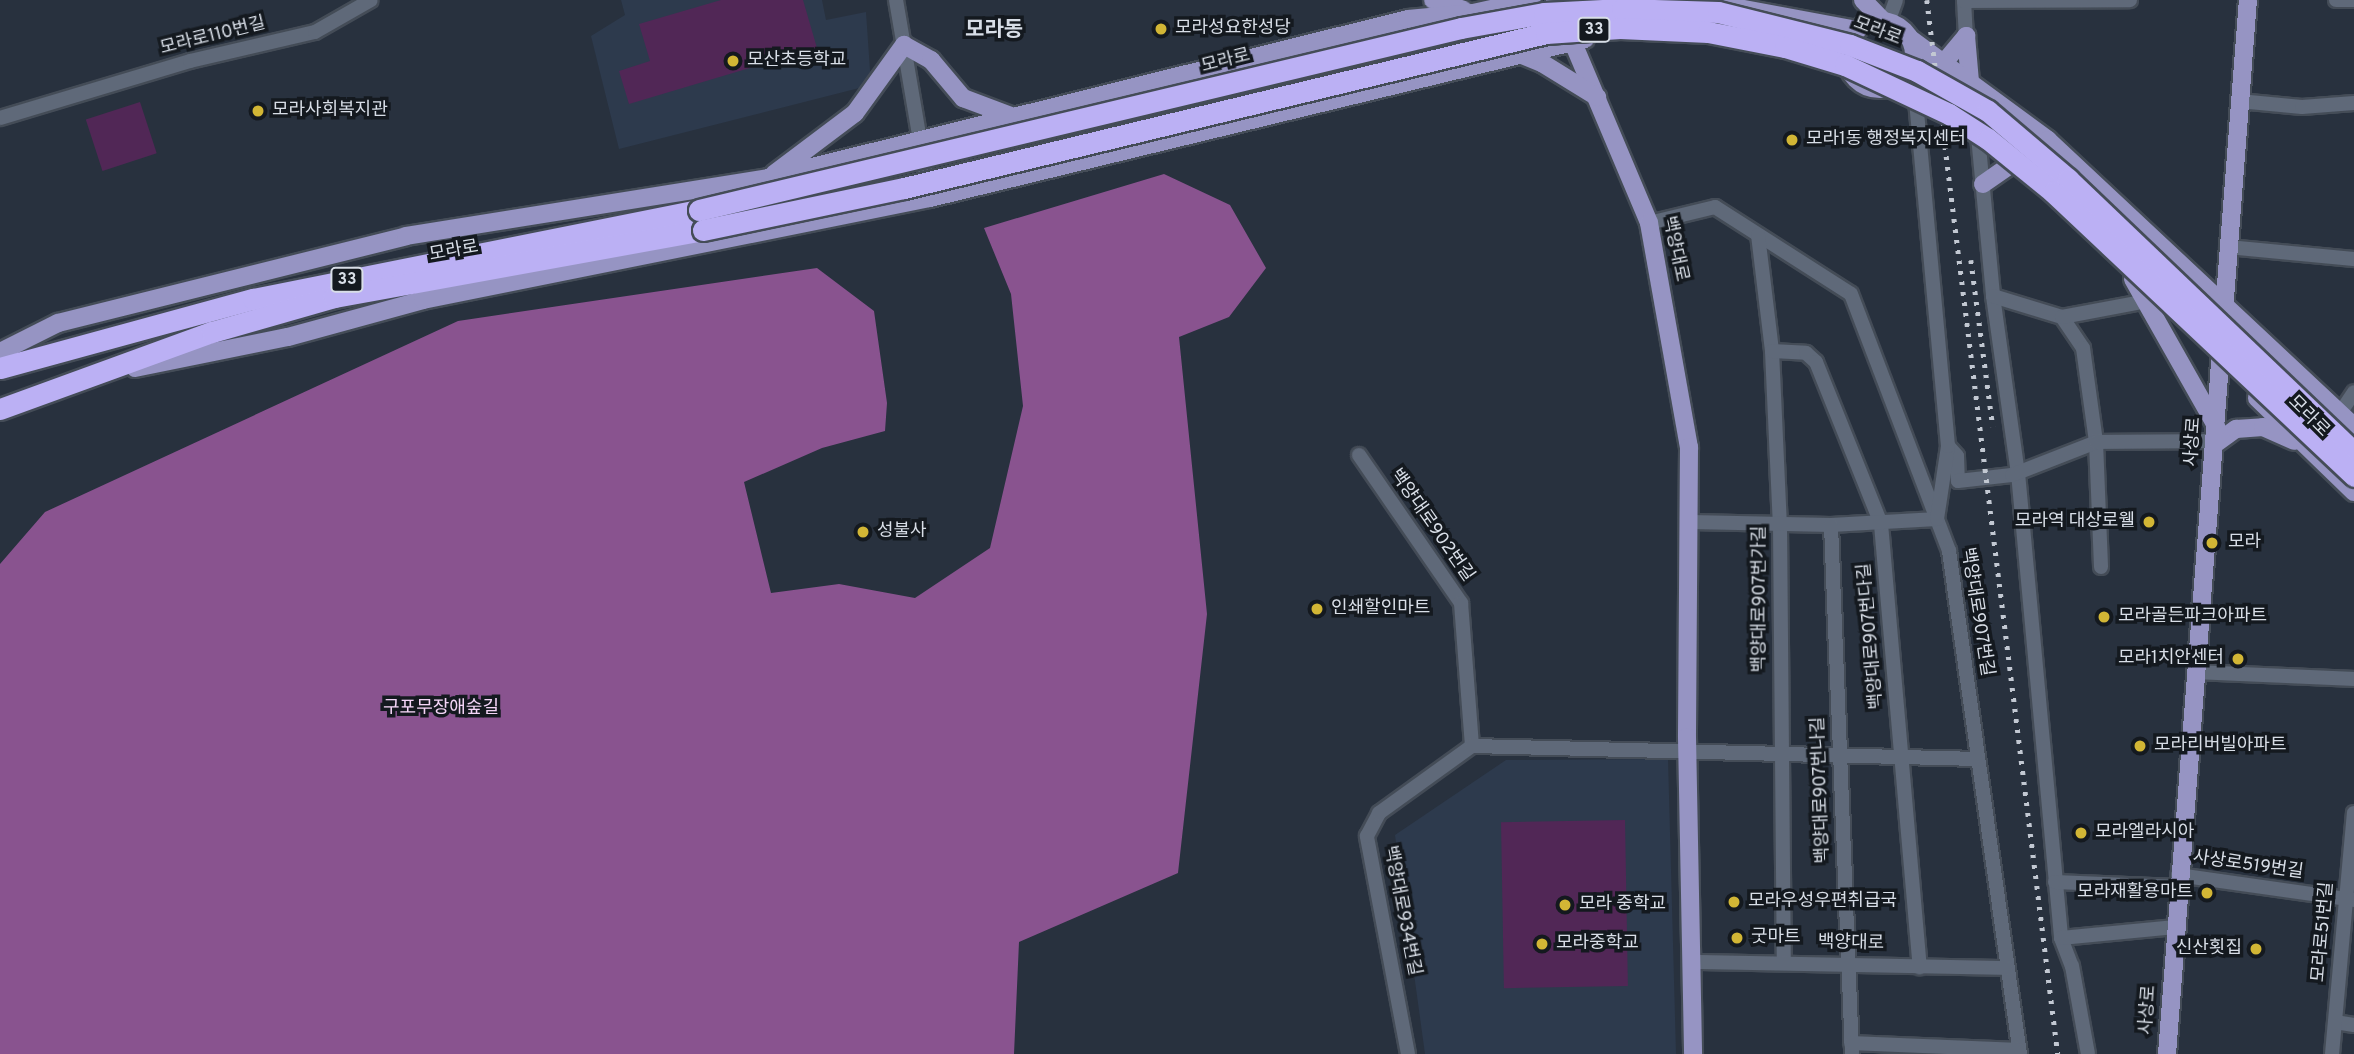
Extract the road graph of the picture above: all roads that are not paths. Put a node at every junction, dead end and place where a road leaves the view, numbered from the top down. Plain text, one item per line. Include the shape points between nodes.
1 (371, 0) edge
2 (897, 0) edge
3 (1415, 0) edge
4 (1433, 0) edge
5 (1587, 0) edge
6 (1696, 0) edge
7 (1863, 0) edge
8 (1896, 0) edge
9 (1964, 0) edge
10 (2130, 0) edge
11 (2248, 0) edge
12 (2336, 0) edge
13 (2354, 0) edge
14 (1528, 2) edge
15 (1556, 2) edge
16 (1499, 5) edge
17 (1473, 13) junction
18 (1408, 19) junction
19 (1886, 22) junction
20 (1857, 30) junction
21 (1966, 36) junction
22 (1341, 37) junction
23 (1908, 37) junction
24 (1574, 40) junction
25 (904, 45) junction
26 (1517, 54) junction
27 (1942, 65) junction
28 (1850, 72) junction
29 (1970, 82) junction
30 (1896, 85) junction
31 (1370, 89) junction
32 (1597, 97) junction
33 (1916, 99) junction
34 (2239, 101) junction
35 (2354, 103) edge
36 (1014, 117) junction
37 (0, 118) edge
38 (1978, 136) junction
39 (918, 141) junction
40 (2012, 163) junction
41 (768, 178) junction
42 (1983, 184) junction
43 (930, 198) junction
44 (701, 220) junction
45 (1649, 223) junction
46 (1758, 235) junction
47 (2227, 247) junction
48 (2354, 260) edge
49 (2226, 268) junction
50 (2133, 279) junction
51 (2198, 279) junction
52 (1993, 296) junction
53 (2147, 301) junction
54 (2225, 305) junction
55 (2062, 317) junction
56 (1772, 351) junction
57 (0, 352) edge
58 (2220, 361) junction
59 (0, 369) edge
60 (108, 373) junction
61 (2354, 392) edge
62 (29, 399) junction
63 (0, 409) edge
64 (2340, 413) junction
65 (0, 415) edge
66 (2354, 426) edge
67 (2215, 437) junction
68 (2096, 442) junction
69 (1948, 446) junction
70 (2305, 446) junction
71 (2354, 452) edge
72 (1359, 455) dead end
73 (2018, 473) junction
74 (2354, 476) edge
75 (2354, 492) edge
76 (1937, 519) junction
77 (1691, 522) junction
78 (1881, 524) junction
79 (1780, 525) junction
80 (1831, 525) junction
81 (2101, 567) dead end
82 (2196, 671) junction
83 (2354, 679) edge
84 (1472, 747) junction
85 (1687, 748) junction
86 (1780, 752) junction
87 (1840, 754) junction
88 (1902, 756) junction
89 (1978, 758) junction
90 (2354, 813) edge
91 (2055, 881) junction
92 (2178, 881) junction
93 (2350, 899) edge
94 (2175, 927) junction
95 (2061, 938) junction
96 (1694, 962) junction
97 (1784, 963) junction
98 (1848, 965) junction
99 (1920, 967) junction
100 (2006, 968) junction
101 (2335, 1022) junction
102 (2354, 1024) edge
103 (1851, 1048) edge
104 (2019, 1052) edge
105 (1408, 1054) edge
106 (1693, 1054) edge
107 (2088, 1054) edge
108 (2167, 1054) edge
109 (2332, 1054) edge

1 - 37 street, 모라로110번길 via 315,32
2 - 25 street
3 - 18 main road
4 - 17 main road
5 - 15 main road
6 - 20 main road, 모라로
7 - 19 main road, 모라로
8 - 19 street
9 - 10 street
9 - 21 street
11 - 34 main road, 사상로
12 - 13 street
14 - 15 main road
14 - 16 main road
15 - 24 main road, 백양대로
16 - 17 main road
17 - 18 main road
18 - 22 main road
19 - 20 main road
19 - 23 main road
20 - 28 main road via 1846,50
21 - 27 main road
21 - 29 main road
22 - 31 main road via 1334,43 1334,67 1346,79
22 - 36 main road
23 - 27 main road, 모라로
23 - 30 main road via 1913,65
24 - 26 main road
24 - 28 main road via 1634,36 1727,40 1808,54
24 - 32 main road, 백양대로
25 - 36 main road via 931,60 963,98
25 - 39 street
25 - 41 main road via 855,113
26 - 31 main road
26 - 32 main road via 1542,62
27 - 29 main road, 모라로
28 - 30 main road via 1867,88
29 - 51 main road, 모라로 via 2049,140
30 - 33 main road, 모라로
31 - 43 main road
32 - 45 main road, 백양대로
33 - 38 main road, 모라로
33 - 69 street
34 - 35 street via 2302,107
34 - 47 main road, 사상로
36 - 39 main road
38 - 40 main road, 모라로
38 - 42 street
39 - 41 main road
39 - 43 street
40 - 42 main road
40 - 50 main road, 모라로
41 - 57 main road via 406,236 71,319
42 - 52 street
43 - 60 main road via 423,300 288,337
44 - 59 highway, 모라로 / 33 via 253,299
44 - 60 highway, 모라로 / 33 via 334,297 212,332
44 - 71 highway, 모라로 / 33, bridge via 837,181 1461,28 1544,13 1622,9 1718,12 1850,45 1917,71 1988,111 2079,188
44 - 74 highway, 모라로 / 33, bridge via 904,188 1546,33 1619,28 1708,32 1845,65 1949,114 1988,139 2083,219
45 - 46 street, 백양대로907번길 via 1715,207
45 - 77 main road, 백양대로 via 1689,447
46 - 56 street, 백양대로907번가길
46 - 76 street, 백양대로907번길 via 1851,294
47 - 48 street
47 - 49 main road, 사상로
49 - 51 main road
49 - 54 main road, 사상로
50 - 53 main road
50 - 58 main road, 모라로
51 - 54 main road, 모라로
52 - 55 street
52 - 73 street
53 - 55 street
53 - 67 main road
54 - 58 main road, 사상로
54 - 64 main road, 모라로
55 - 68 street via 2083,348
56 - 78 street, 백양대로907번다길 via 1806,353 1816,362
56 - 79 street, 백양대로907번가길
58 - 67 main road, 사상로
58 - 70 main road, 모라로
60 - 62 highway, 모라로 / 33
61 - 64 street
62 - 63 highway, 모라로 / 33
62 - 65 main road
64 - 66 main road, 모라로
67 - 68 street
67 - 70 main road via 2236,429 2263,427
67 - 82 main road, 사상로
68 - 73 street
68 - 81 street
69 - 73 street via 1957,456 1958,481
69 - 76 street
70 - 75 main road, 모라로
72 - 84 street, 백양대로902번길 via 1461,603
73 - 91 street
76 - 78 street
76 - 89 street, 백양대로907번길 via 1949,551
77 - 79 street
77 - 85 main road, 백양대로
78 - 80 street
78 - 88 street, 백양대로907번다길
79 - 80 street
79 - 86 street, 백양대로907번가길
80 - 87 street, 백양대로907번나길
82 - 83 street
82 - 92 main road, 사상로
84 - 85 street
84 - 105 street, 백양대로934번길 via 1379,813 1367,836
85 - 86 street
85 - 96 main road, 백양대로
86 - 87 street
86 - 97 street, 백양대로907번가길
87 - 88 street
87 - 98 street, 백양대로907번나길
88 - 89 street
88 - 99 street, 백양대로907번다길
89 - 100 street, 백양대로907번길
90 - 93 street, 모라로51번길
91 - 92 street
91 - 95 street
92 - 93 street, 사상로519번길
92 - 94 main road, 사상로
93 - 101 street, 모라로51번길
94 - 95 street
94 - 108 main road, 사상로
95 - 107 street via 2072,965
96 - 97 street, 백양대로
96 - 106 main road, 백양대로
97 - 98 street, 백양대로
98 - 99 street, 백양대로
98 - 103 street, 백양대로907번나길
99 - 100 street, 백양대로
100 - 104 street, 백양대로907번길
101 - 102 street
101 - 109 street, 모라로51번길
103 - 104 street

